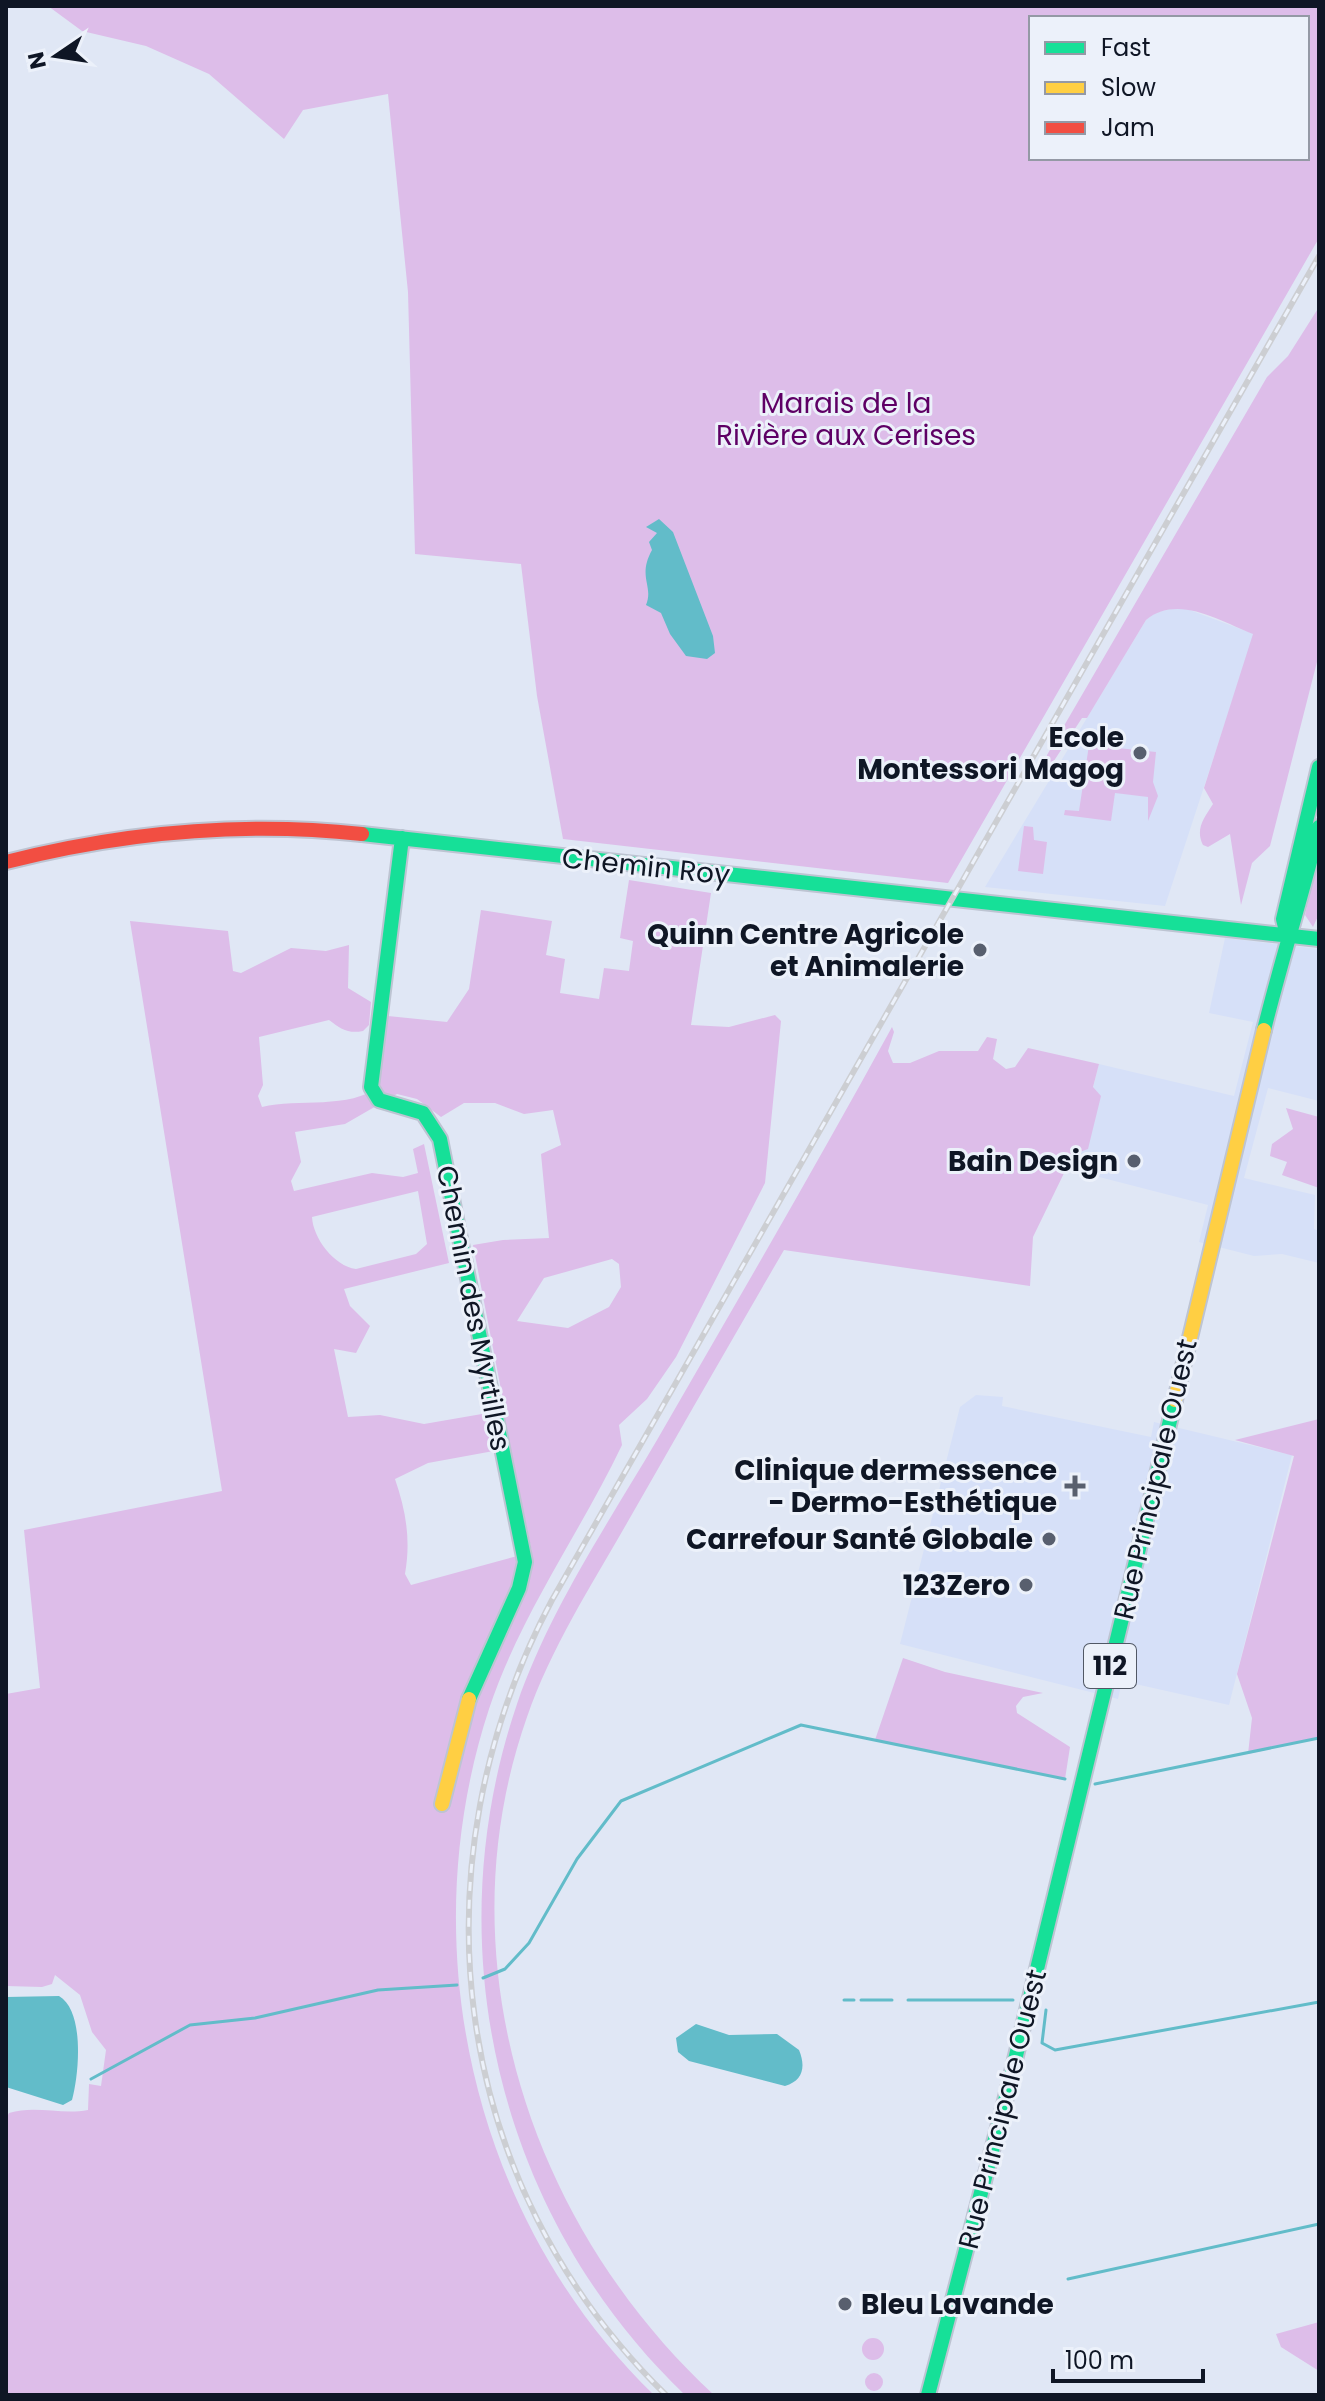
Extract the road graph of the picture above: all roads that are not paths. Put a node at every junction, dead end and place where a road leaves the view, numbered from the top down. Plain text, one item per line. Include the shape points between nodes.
1 (1319, 767) edge
2 (1319, 827) edge
3 (402, 838) junction
4 (6, 862) edge
5 (1287, 935) junction
6 (1319, 939) edge
7 (442, 1804) dead end
8 (928, 2395) edge

1 - 5 street, Rue Principale Ouest / 112 via 1283,919
2 - 5 street, Rue Principale Ouest / 112 via 1297,919
3 - 4 street, Chemin Roy via 295,828 185,830
3 - 5 street, Chemin Roy
3 - 7 street, Chemin des Myrtilles via 371,1087 379,1100 423,1113 440,1139 525,1562 522,1583 468,1701
5 - 6 street, Chemin Roy
5 - 8 street, Rue Principale Ouest / 112 via 1012,2071

